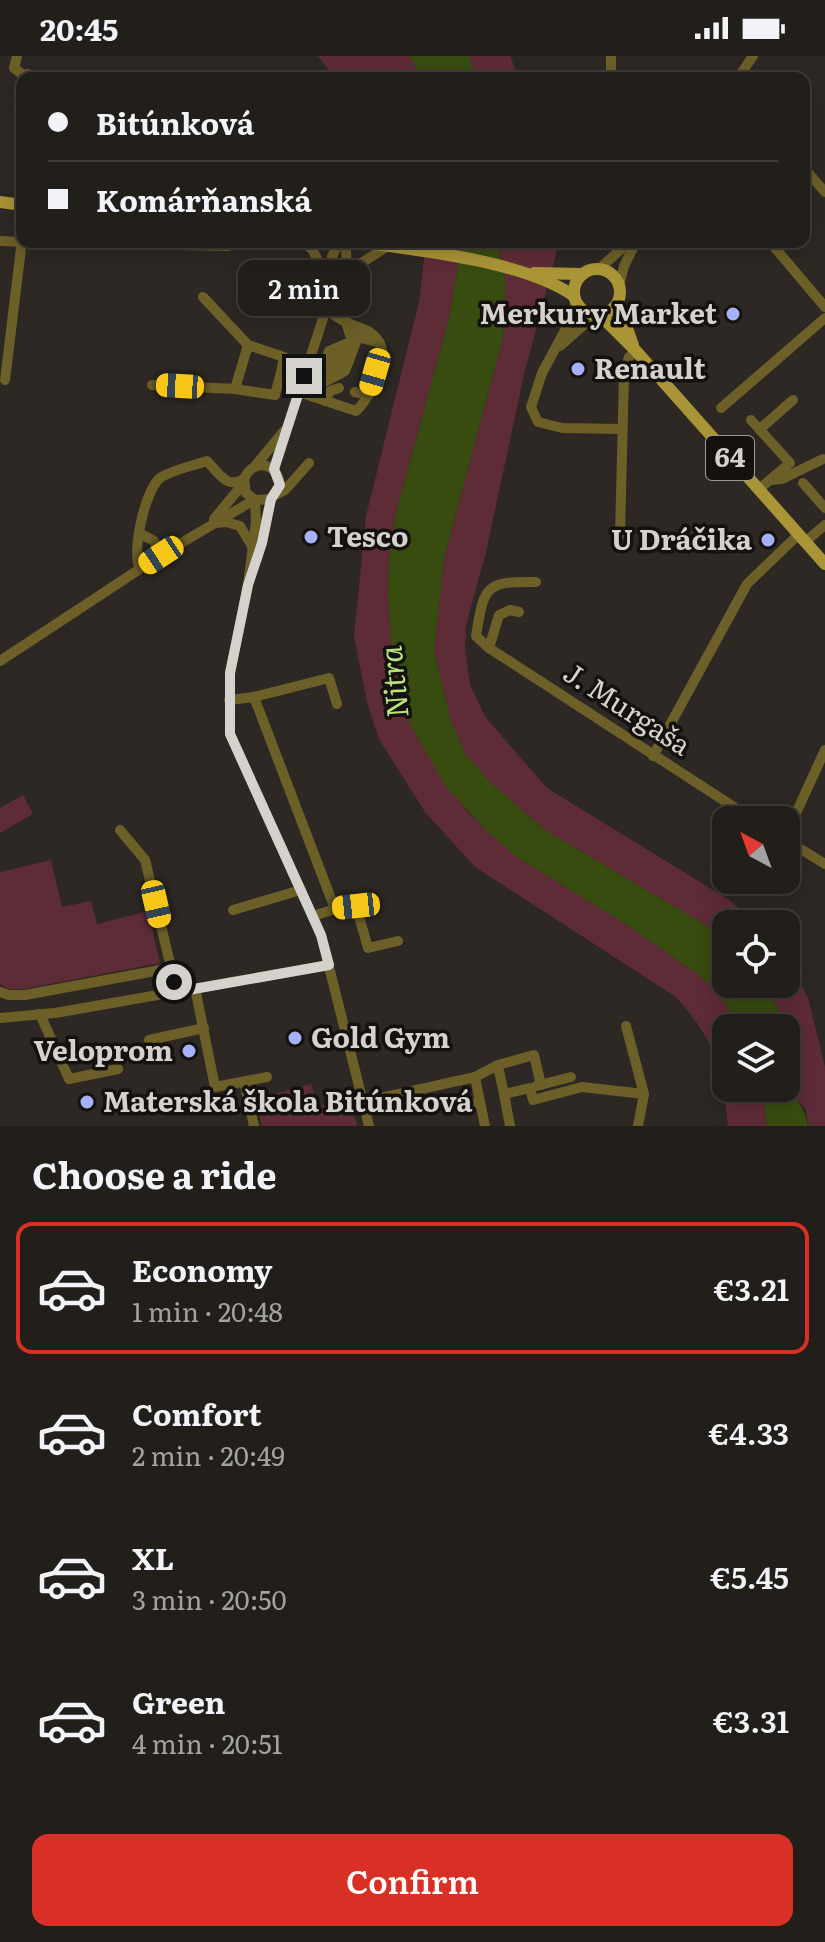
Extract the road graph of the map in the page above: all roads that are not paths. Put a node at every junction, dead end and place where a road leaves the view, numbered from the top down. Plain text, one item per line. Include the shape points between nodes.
1 (810, 179) edge
2 (825, 192) edge
3 (21, 248) edge
4 (311, 248) edge
5 (335, 248) edge
6 (346, 248) edge
7 (385, 248) edge
8 (400, 248) edge
9 (622, 248) edge
10 (633, 248) edge
11 (775, 248) edge
12 (599, 269) junction
13 (530, 273) junction
14 (583, 274) junction
15 (327, 278) junction
16 (341, 281) junction
17 (619, 286) junction
18 (203, 297) dead end
19 (575, 299) junction
20 (618, 303) junction
21 (327, 306) junction
22 (825, 307) edge
23 (598, 315) junction
24 (825, 318) edge
25 (346, 322) junction
26 (357, 339) junction
27 (380, 343) junction
28 (248, 345) junction
29 (556, 350) junction
30 (636, 351) junction
31 (351, 356) junction
32 (325, 362) junction
33 (282, 368) junction
34 (304, 376) junction
35 (5, 380) dead end
36 (152, 385) dead end
37 (317, 386) junction
38 (339, 388) dead end
39 (235, 389) junction
40 (299, 392) junction
41 (355, 392) dead end
42 (369, 395) junction
43 (793, 400) dead end
44 (325, 401) junction
45 (721, 408) dead end
46 (751, 420) dead end
47 (287, 426) junction
48 (622, 429) junction
49 (760, 429) junction
50 (823, 459) edge
51 (309, 463) dead end
52 (256, 465) junction
53 (276, 471) junction
54 (296, 475) junction
55 (769, 480) junction
56 (244, 482) junction
57 (803, 483) dead end
58 (758, 490) junction
59 (273, 497) junction
60 (255, 500) junction
61 (825, 508) edge
62 (210, 524) junction
63 (825, 525) edge
64 (139, 533) junction
65 (620, 535) dead end
66 (802, 538) junction
67 (253, 548) junction
68 (161, 555) junction
69 (825, 564) edge
70 (140, 568) junction
71 (536, 582) dead end
72 (248, 585) junction
73 (519, 612) dead end
74 (489, 648) junction
75 (0, 661) edge
76 (254, 697) junction
77 (229, 700) junction
78 (337, 704) dead end
79 (825, 750) edge
80 (653, 756) junction
81 (732, 806) edge
82 (800, 806) edge
83 (120, 830) dead end
84 (800, 847) edge
85 (825, 864) edge
86 (301, 890) junction
87 (335, 909) junction
88 (233, 910) dead end
89 (313, 916) junction
90 (398, 941) dead end
91 (329, 965) junction
92 (171, 968) junction
93 (195, 988) junction
94 (0, 992) edge
95 (177, 992) junction
96 (40, 1014) junction
97 (0, 1018) edge
98 (626, 1026) dead end
99 (204, 1028) junction
100 (149, 1040) dead end
101 (118, 1069) dead end
102 (499, 1071) dead end
103 (267, 1077) dead end
104 (475, 1077) junction
105 (571, 1077) dead end
106 (244, 1082) junction
107 (535, 1086) junction
108 (504, 1094) junction
109 (644, 1094) junction
110 (363, 1102) junction
111 (480, 1102) junction
112 (456, 1107) dead end
113 (254, 1126) edge
114 (369, 1126) edge
115 (485, 1126) edge
116 (510, 1126) edge
117 (638, 1126) edge

1 - 2 street
3 - 35 street
4 - 15 street
5 - 15 street
6 - 16 street
7 - 16 street
8 - 13 main road, 64
9 - 12 street
10 - 17 street
11 - 22 street
12 - 14 main road, 64
12 - 17 main road via 612,274
13 - 14 main road, 64
13 - 19 main road, 64
14 - 19 main road via 575,284
15 - 21 street
16 - 21 street
17 - 20 main road, 64
18 - 28 street
19 - 23 main road, 64 via 584,311
19 - 29 street
20 - 23 main road
20 - 30 main road, 64
21 - 25 street
21 - 34 street
23 - 29 street
23 - 30 main road, 64
24 - 45 street
25 - 26 street
25 - 27 street via 371,330
26 - 27 street
26 - 31 street
26 - 32 street via 329,351
27 - 42 street
28 - 33 street via 284,357
28 - 39 street
29 - 48 street via 531,407 538,422
30 - 48 street via 624,374
30 - 58 main road, 64
31 - 32 street
31 - 37 street
32 - 37 street
33 - 34 street
33 - 39 street via 275,395
34 - 40 street
36 - 39 street
37 - 40 street
37 - 44 street
38 - 44 street
40 - 47 street
41 - 42 street
42 - 44 street via 356,411
43 - 49 street
46 - 49 street
47 - 52 street
47 - 53 street
48 - 65 street
49 - 55 street via 790,463
50 - 55 street
51 - 54 street
52 - 53 street
52 - 56 street
53 - 54 street
53 - 59 street via 280,485
54 - 59 street
55 - 58 street
56 - 60 street via 246,493
56 - 62 street
56 - 64 street via 233,484 207,461 159,478 147,496
57 - 61 street
58 - 66 main road, 64
59 - 60 street
59 - 72 street
60 - 62 street
60 - 67 street
62 - 67 street via 240,526
62 - 68 street
63 - 66 street
64 - 68 street via 154,541
64 - 70 street
66 - 69 main road, 64
66 - 80 street via 747,584
67 - 72 street
68 - 70 street
70 - 75 street
71 - 74 street, J. Murgaša via 502,582 488,590 476,636
72 - 77 street
73 - 74 street via 499,615
74 - 80 street, J. Murgaša
76 - 77 street
76 - 78 street via 329,678
76 - 87 street
77 - 86 street via 230,734
79 - 82 street
80 - 81 street, J. Murgaša
83 - 92 street via 145,860
84 - 85 street
86 - 88 street
86 - 89 street
87 - 89 street
87 - 90 street via 356,906 368,948
89 - 91 street
91 - 93 street
91 - 110 street
92 - 94 street via 25,995
92 - 95 street
93 - 95 street
93 - 99 street
95 - 96 street
96 - 97 street
96 - 101 street via 69,1079
98 - 109 street
99 - 100 street
99 - 106 street via 215,1087
102 - 108 street
103 - 106 street
104 - 107 street via 534,1055
104 - 110 street
104 - 111 street
105 - 107 street
106 - 113 street
107 - 108 street
107 - 109 street via 533,1100 582,1087
108 - 116 street
109 - 117 street
110 - 114 street
111 - 112 street
111 - 115 street

